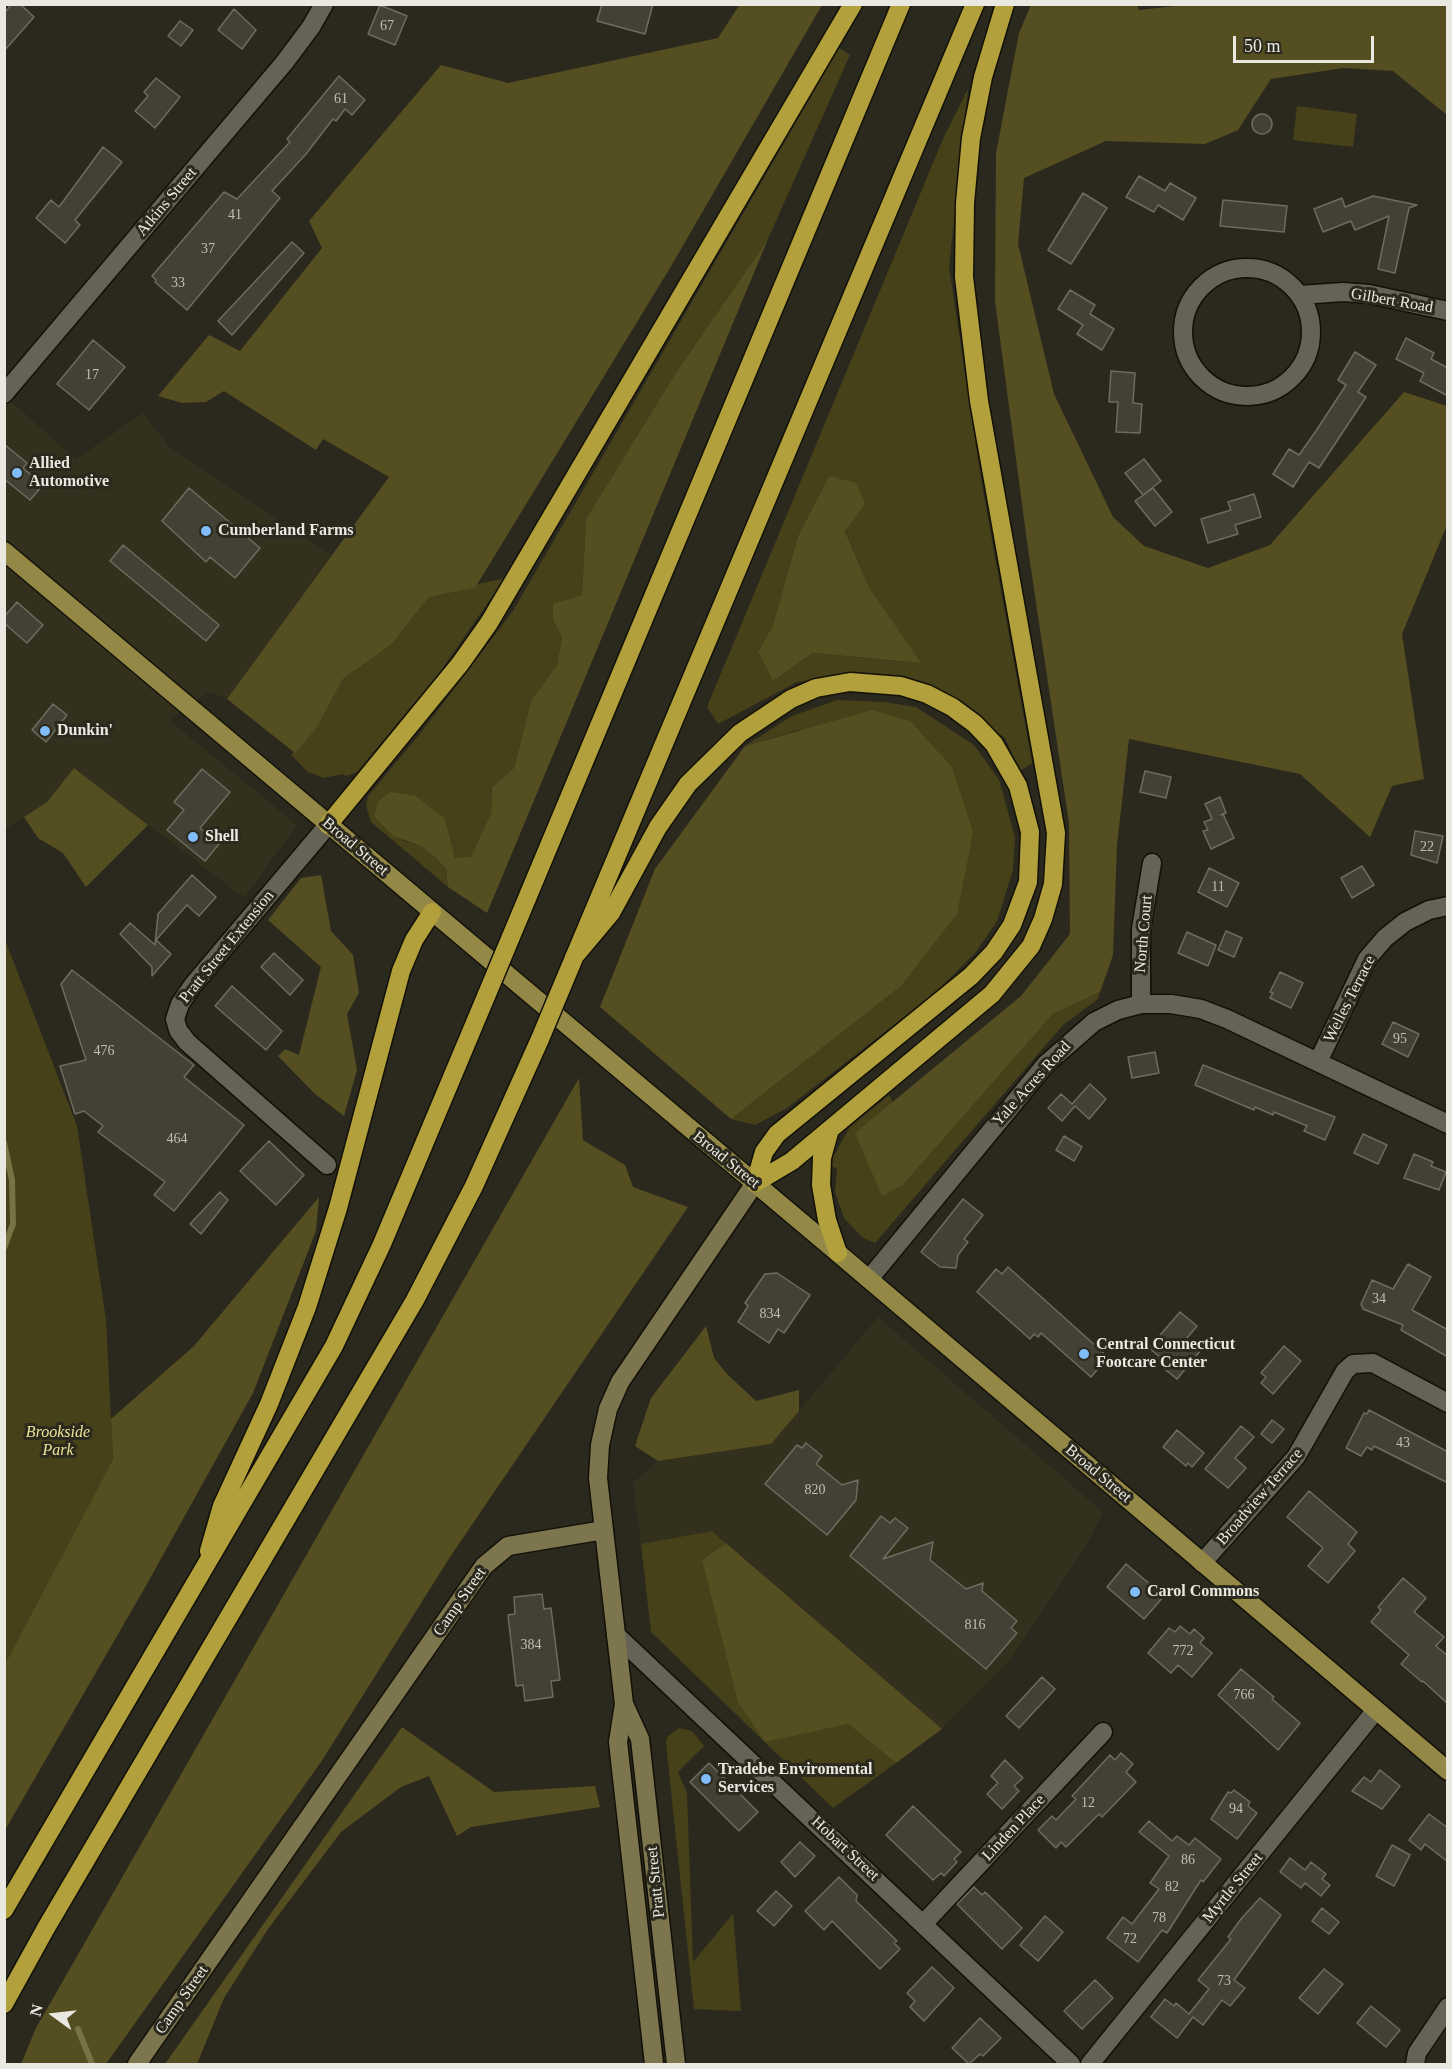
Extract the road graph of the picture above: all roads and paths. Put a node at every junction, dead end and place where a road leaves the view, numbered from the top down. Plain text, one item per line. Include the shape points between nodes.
1 (324, 4) edge
2 (853, 4) edge
3 (901, 4) edge
4 (975, 4) edge
5 (1005, 4) edge
6 (1300, 295) junction
7 (1448, 310) edge
8 (4, 394) edge
9 (4, 551) edge
10 (328, 825) junction
11 (1152, 863) dead end
12 (1448, 906) edge
13 (432, 912) junction
14 (574, 957) junction
15 (1141, 1004) junction
16 (1318, 1062) junction
17 (1448, 1124) edge
18 (830, 1129) junction
19 (327, 1165) dead end
20 (754, 1183) junction
21 (838, 1253) junction
22 (869, 1279) junction
23 (1448, 1403) edge
24 (604, 1530) junction
25 (1202, 1563) junction
26 (206, 1567) junction
27 (616, 1635) junction
28 (624, 1704) junction
29 (1376, 1710) junction
30 (1103, 1732) dead end
31 (1448, 1771) edge
32 (648, 1806) junction
33 (625, 1809) junction
34 (4, 1910) edge
35 (924, 1923) junction
36 (4, 2004) edge
37 (1448, 2007) edge
38 (137, 2064) edge
39 (654, 2064) edge
40 (676, 2064) edge
41 (1071, 2064) edge
42 (1090, 2064) edge
43 (1415, 2064) edge

1 - 8 street, Atkins Street via 284,63
2 - 10 highway via 489,622 460,664
3 - 26 highway, bridge via 382,1244 345,1324
4 - 14 highway
5 - 18 highway via 982,77 971,138 964,270 979,401 1056,833 1053,884 1037,933 1004,981
6 - 6 street via 1285,280 1265,270 1244,268 1222,273 1204,284 1191,299 1183,322 1184,344 1191,365 1204,381 1222,392 1242,397 1263,395 1282,387 1308,355 1312,335 1309,314
6 - 7 street, Gilbert Road via 1369,294
9 - 10 main road, Broad Street
10 - 13 main road, Broad Street
10 - 19 street, Pratt Street Extension via 193,985 175,1019 187,1042
11 - 15 street, North Court via 1141,929
12 - 16 street, Welles Terrace via 1405,922 1384,938 1367,959
13 - 20 main road, Broad Street
13 - 26 highway via 408,950 401,971 338,1208 307,1307 273,1396 222,1506
14 - 20 highway via 611,913 658,827 688,784 740,733 791,699 822,686 850,682 901,686 952,707 994,744 1018,786 1030,832 1028,882 1012,925 971,976 777,1134 764,1152
14 - 36 highway, bridge via 474,1186 415,1300
15 - 16 street, Yale Acres Road via 1201,1009
15 - 22 street, Yale Acres Road via 1094,1022 1046,1064
16 - 17 street, Yale Acres Road
18 - 20 highway via 784,1167
18 - 21 highway via 822,1158 821,1185
20 - 21 main road, Broad Street
20 - 24 street via 613,1396 598,1460
21 - 22 main road, Broad Street
22 - 25 main road, Broad Street
23 - 25 street, Broadview Terrace via 1373,1363 1353,1365 1345,1371 1296,1457
24 - 27 street, Pratt Street
24 - 38 street, Camp Street via 508,1546 484,1566
25 - 29 main road, Broad Street
26 - 34 highway
27 - 28 street, Pratt Street
27 - 35 street, Hobart Street
28 - 32 street, Pratt Street via 640,1739
28 - 33 street, Pratt Street via 618,1742
29 - 31 main road, Broad Street
29 - 42 street, Myrtle Street
30 - 35 street, Linden Place
32 - 33 street
32 - 40 street, Pratt Street
33 - 39 street, Pratt Street
35 - 41 street, Hobart Street
37 - 43 street via 1417,2053

